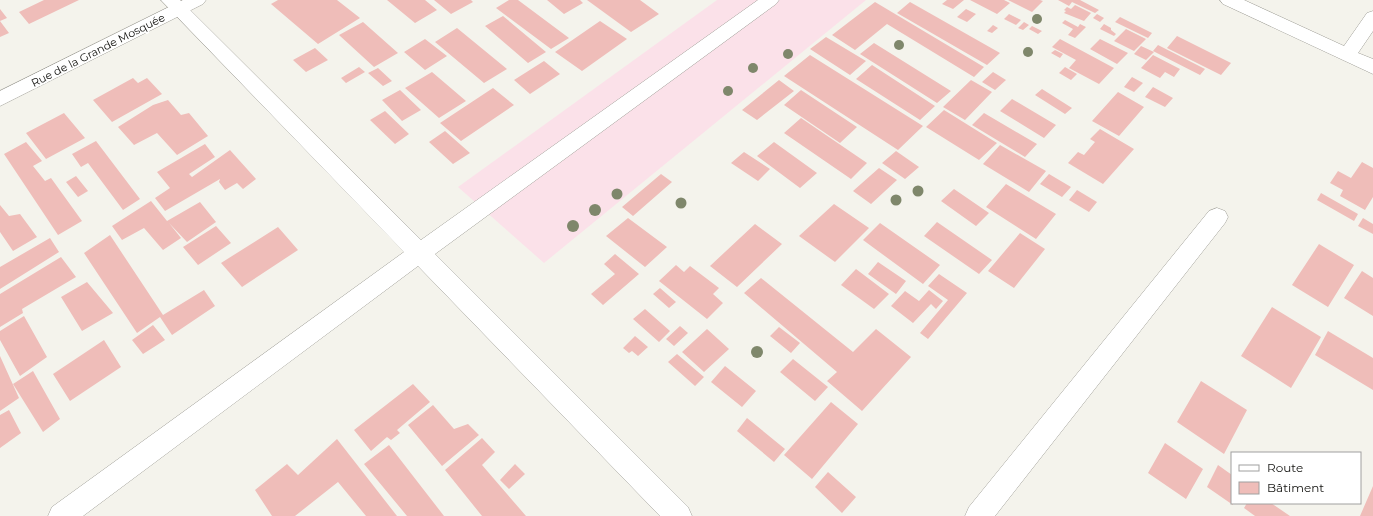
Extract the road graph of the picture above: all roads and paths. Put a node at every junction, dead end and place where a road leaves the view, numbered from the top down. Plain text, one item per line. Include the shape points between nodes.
1 (770, 0) edge
2 (1229, 0) edge
3 (182, 3) edge
4 (1373, 17) edge
5 (1347, 55) junction
6 (1373, 67) edge
7 (0, 99) edge
8 (1217, 217) dead end
9 (420, 254) junction
10 (61, 516) edge
11 (679, 516) edge
12 (978, 516) edge

1 - 9 street
2 - 5 street
3 - 7 street, Rue de la Grande Mosquée
3 - 9 street
4 - 5 street
5 - 6 street
8 - 12 street
9 - 10 street
9 - 11 street

